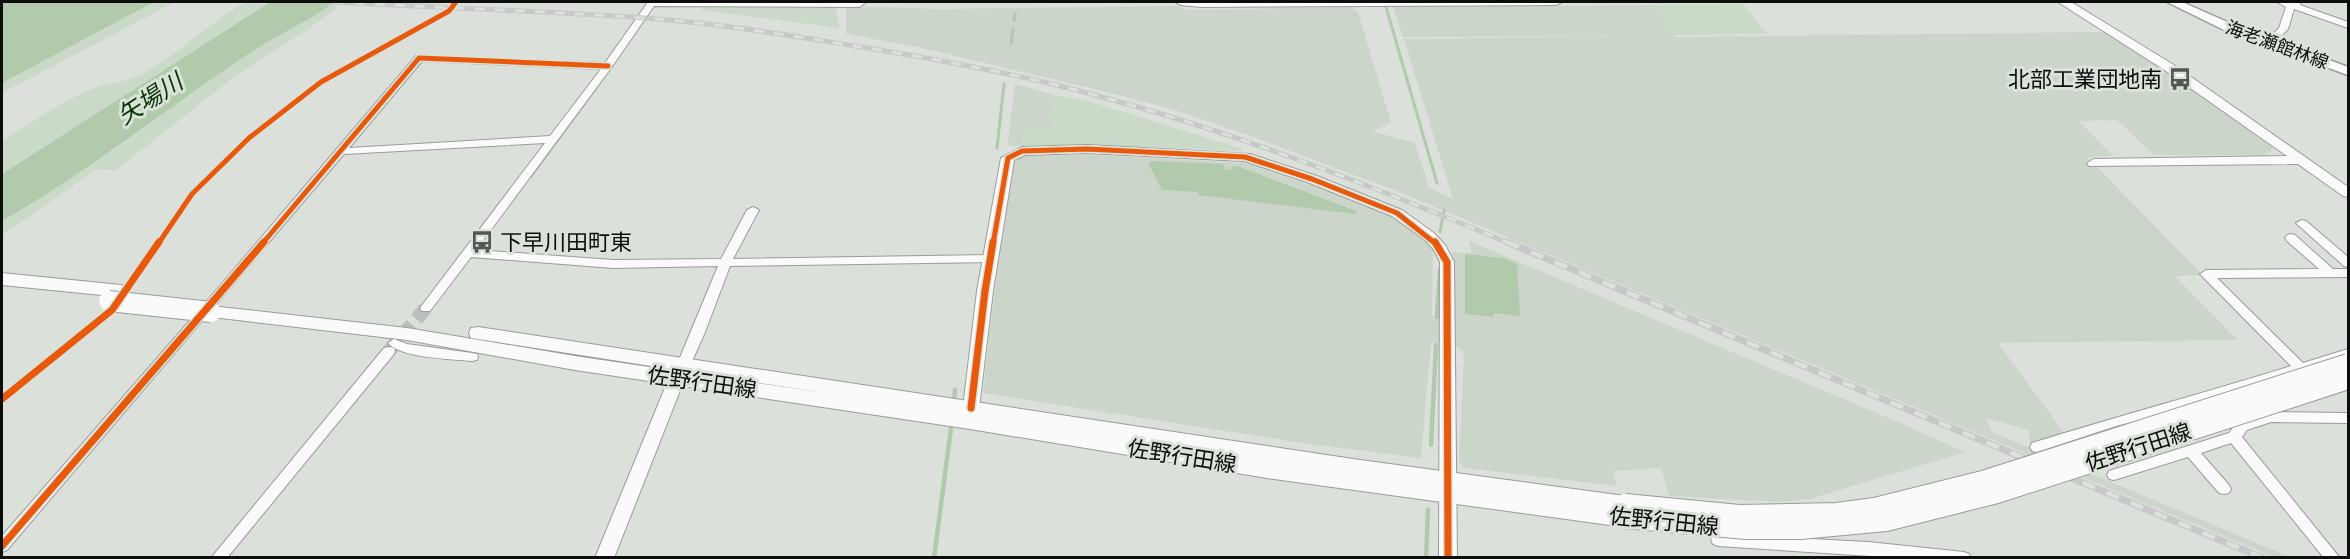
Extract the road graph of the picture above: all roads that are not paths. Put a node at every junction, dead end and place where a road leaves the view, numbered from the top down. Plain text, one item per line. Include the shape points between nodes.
1 (652, 2) edge
2 (1181, 2) edge
3 (1390, 2) edge
4 (1556, 2) edge
5 (2064, 2) edge
6 (2074, 2) edge
7 (2173, 2) edge
8 (2281, 2) edge
9 (860, 3) edge
10 (2296, 4) edge
11 (2349, 25) edge
12 (2270, 42) junction
13 (608, 66) junction
14 (2349, 71) edge
15 (552, 139) junction
16 (342, 151) junction
17 (2306, 160) junction
18 (2094, 163) dead end
19 (2349, 186) edge
20 (2349, 193) edge
21 (753, 210) dead end
22 (2302, 223) dead end
23 (2291, 238) dead end
24 (467, 253) junction
25 (990, 259) junction
26 (726, 261) junction
27 (2349, 263) edge
28 (2330, 273) junction
29 (2349, 273) edge
30 (2, 279) edge
31 (2, 291) edge
32 (83, 293) junction
33 (216, 307) junction
34 (426, 308) tunnel mouth
35 (399, 344) junction
36 (2349, 353) edge
37 (472, 357) dead end
38 (2349, 364) edge
39 (2300, 367) junction
40 (681, 371) junction
41 (2349, 379) edge
42 (971, 408) junction
43 (2348, 418) edge
44 (2234, 437) junction
45 (2037, 447) dead end
46 (2191, 451) junction
47 (2114, 475) dead end
48 (1448, 486) junction
49 (2224, 489) dead end
50 (1624, 511) junction
51 (1718, 540) dead end
52 (2, 546) edge
53 (218, 558) edge
54 (603, 558) edge
55 (1448, 558) edge
56 (1964, 558) edge
57 (2333, 558) edge

1 - 9 street
1 - 13 street
2 - 3 street
3 - 4 street
5 - 17 street
6 - 17 street via 2178,67
7 - 12 main road, 海老瀬館林線
8 - 10 street
10 - 11 street
10 - 12 street via 2286,15 2283,29
12 - 14 main road, 海老瀬館林線
13 - 15 street
13 - 16 street via 419,58
15 - 16 street
15 - 24 street
16 - 52 street
17 - 18 street
17 - 19 street
17 - 20 street
21 - 26 street
22 - 27 street
23 - 28 street
24 - 26 street via 613,264
24 - 34 street
25 - 26 street
25 - 42 street
25 - 48 street via 1008,158 1022,150 1087,149 1245,157 1397,213 1430,237 1447,262
26 - 40 street
28 - 29 street
28 - 39 street via 2206,274
30 - 32 main road, 佐野行田線
31 - 32 main road, 佐野行田線
32 - 33 main road, 佐野行田線, bridge
33 - 35 main road, 佐野行田線
33 - 40 main road, 佐野行田線 via 388,320
35 - 37 street
35 - 40 main road, 佐野行田線
35 - 53 street
36 - 39 street
38 - 50 main road, 佐野行田線, bridge via 1983,481 1875,508 1837,513 1739,515
39 - 45 street
40 - 42 main road, 佐野行田線
40 - 48 main road, 佐野行田線 via 1267,470
40 - 54 street
41 - 50 main road, 佐野行田線, bridge via 1997,493 1886,521 1800,529 1746,529
42 - 48 main road, 佐野行田線
43 - 44 street via 2271,417 2242,426
44 - 46 street
44 - 57 street
46 - 47 street
46 - 49 street
48 - 50 main road, 佐野行田線
48 - 55 street
51 - 56 street

